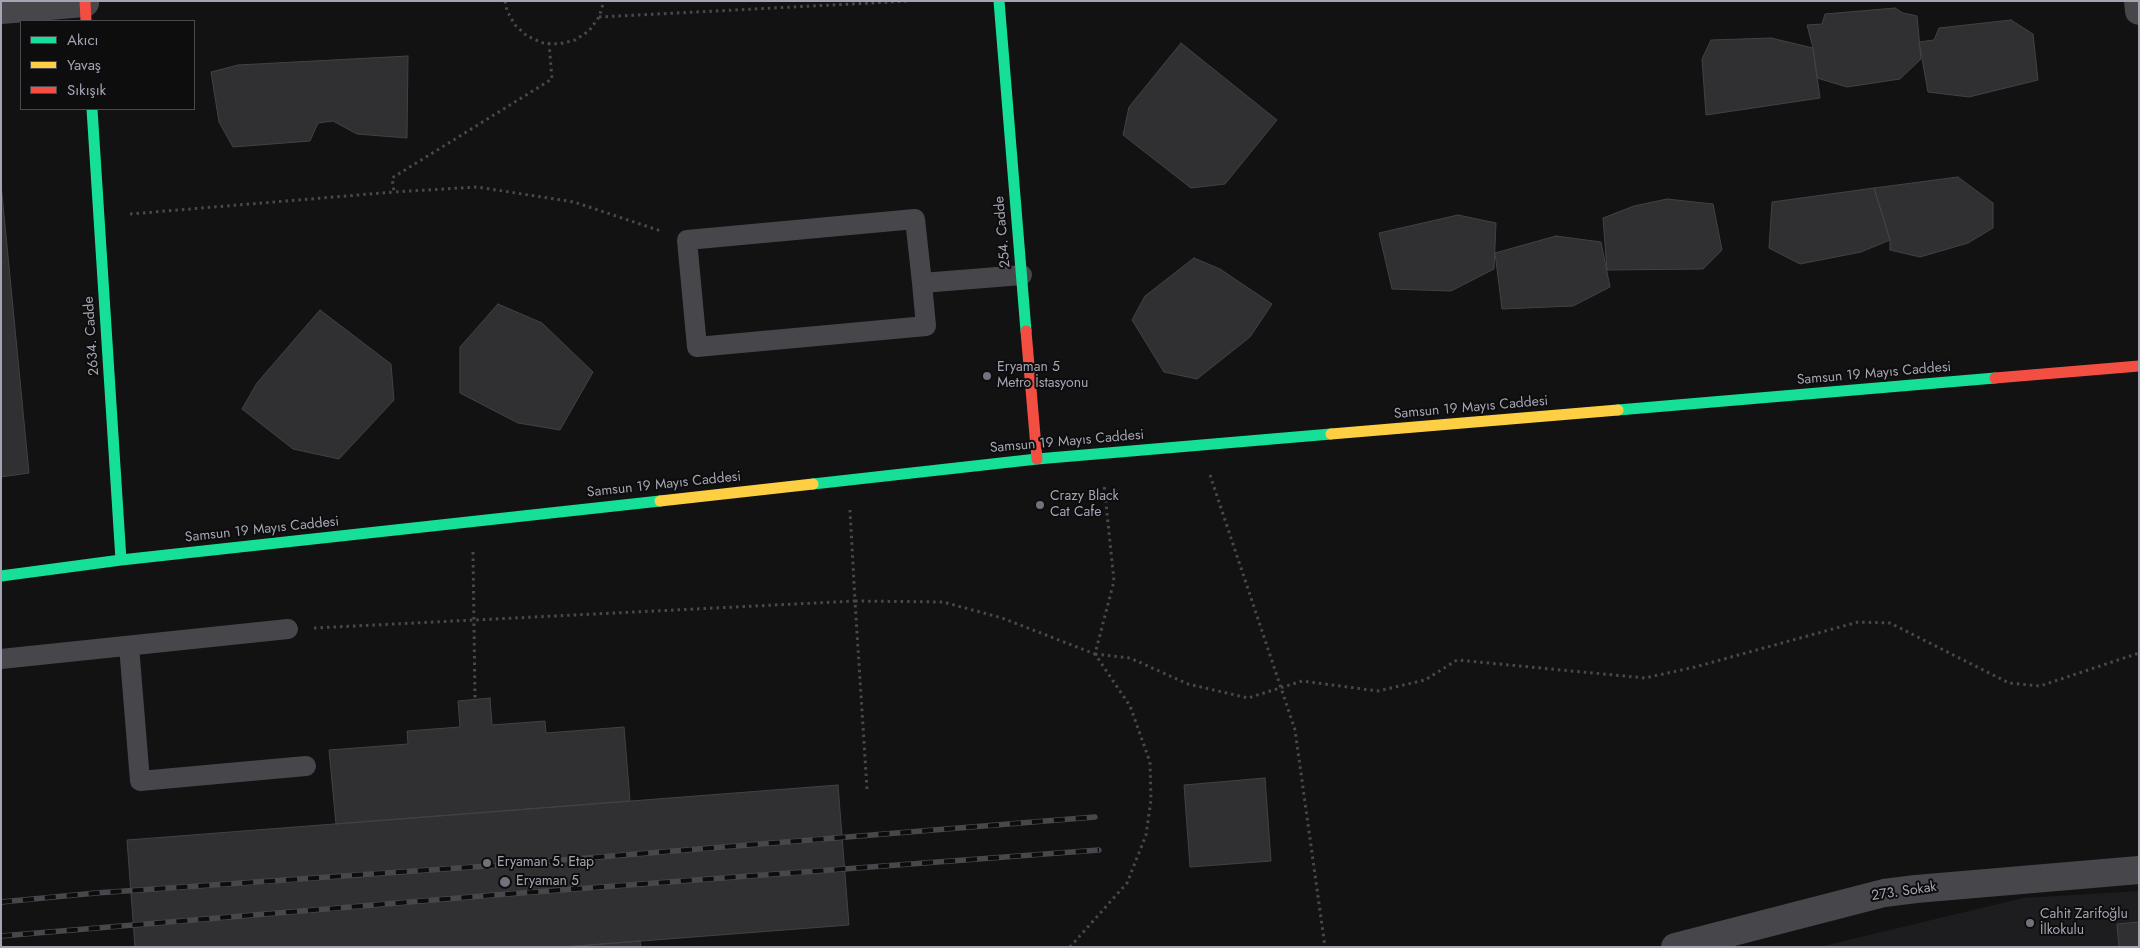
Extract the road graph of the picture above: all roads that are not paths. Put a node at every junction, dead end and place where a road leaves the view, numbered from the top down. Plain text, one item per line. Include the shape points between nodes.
1 (999, 1) edge
2 (2138, 1) edge
3 (85, 8) edge
4 (1, 10) edge
5 (2139, 12) edge
6 (92, 110) edge
7 (1022, 274) junction
8 (922, 283) junction
9 (2139, 366) edge
10 (1037, 459) junction
11 (121, 560) junction
12 (1, 576) edge
13 (288, 629) road end
14 (129, 646) junction
15 (1, 659) edge
16 (306, 766) dead end
17 (2139, 870) edge
18 (1675, 947) edge

1 - 7 street, 254. Cadde
2 - 5 street
3 - 4 street
6 - 11 street, 2634. Cadde
7 - 8 lane
7 - 10 street, 254. Cadde
8 - 8 lane via 926,326 697,347 687,240 915,218
9 - 10 street, Samsun 19 Mayıs Caddesi
10 - 11 street, Samsun 19 Mayıs Caddesi
11 - 12 street, Samsun 19 Mayıs Caddesi
13 - 14 lane
14 - 15 lane
14 - 16 lane via 140,781
17 - 18 street, 273. Sokak via 1884,893

